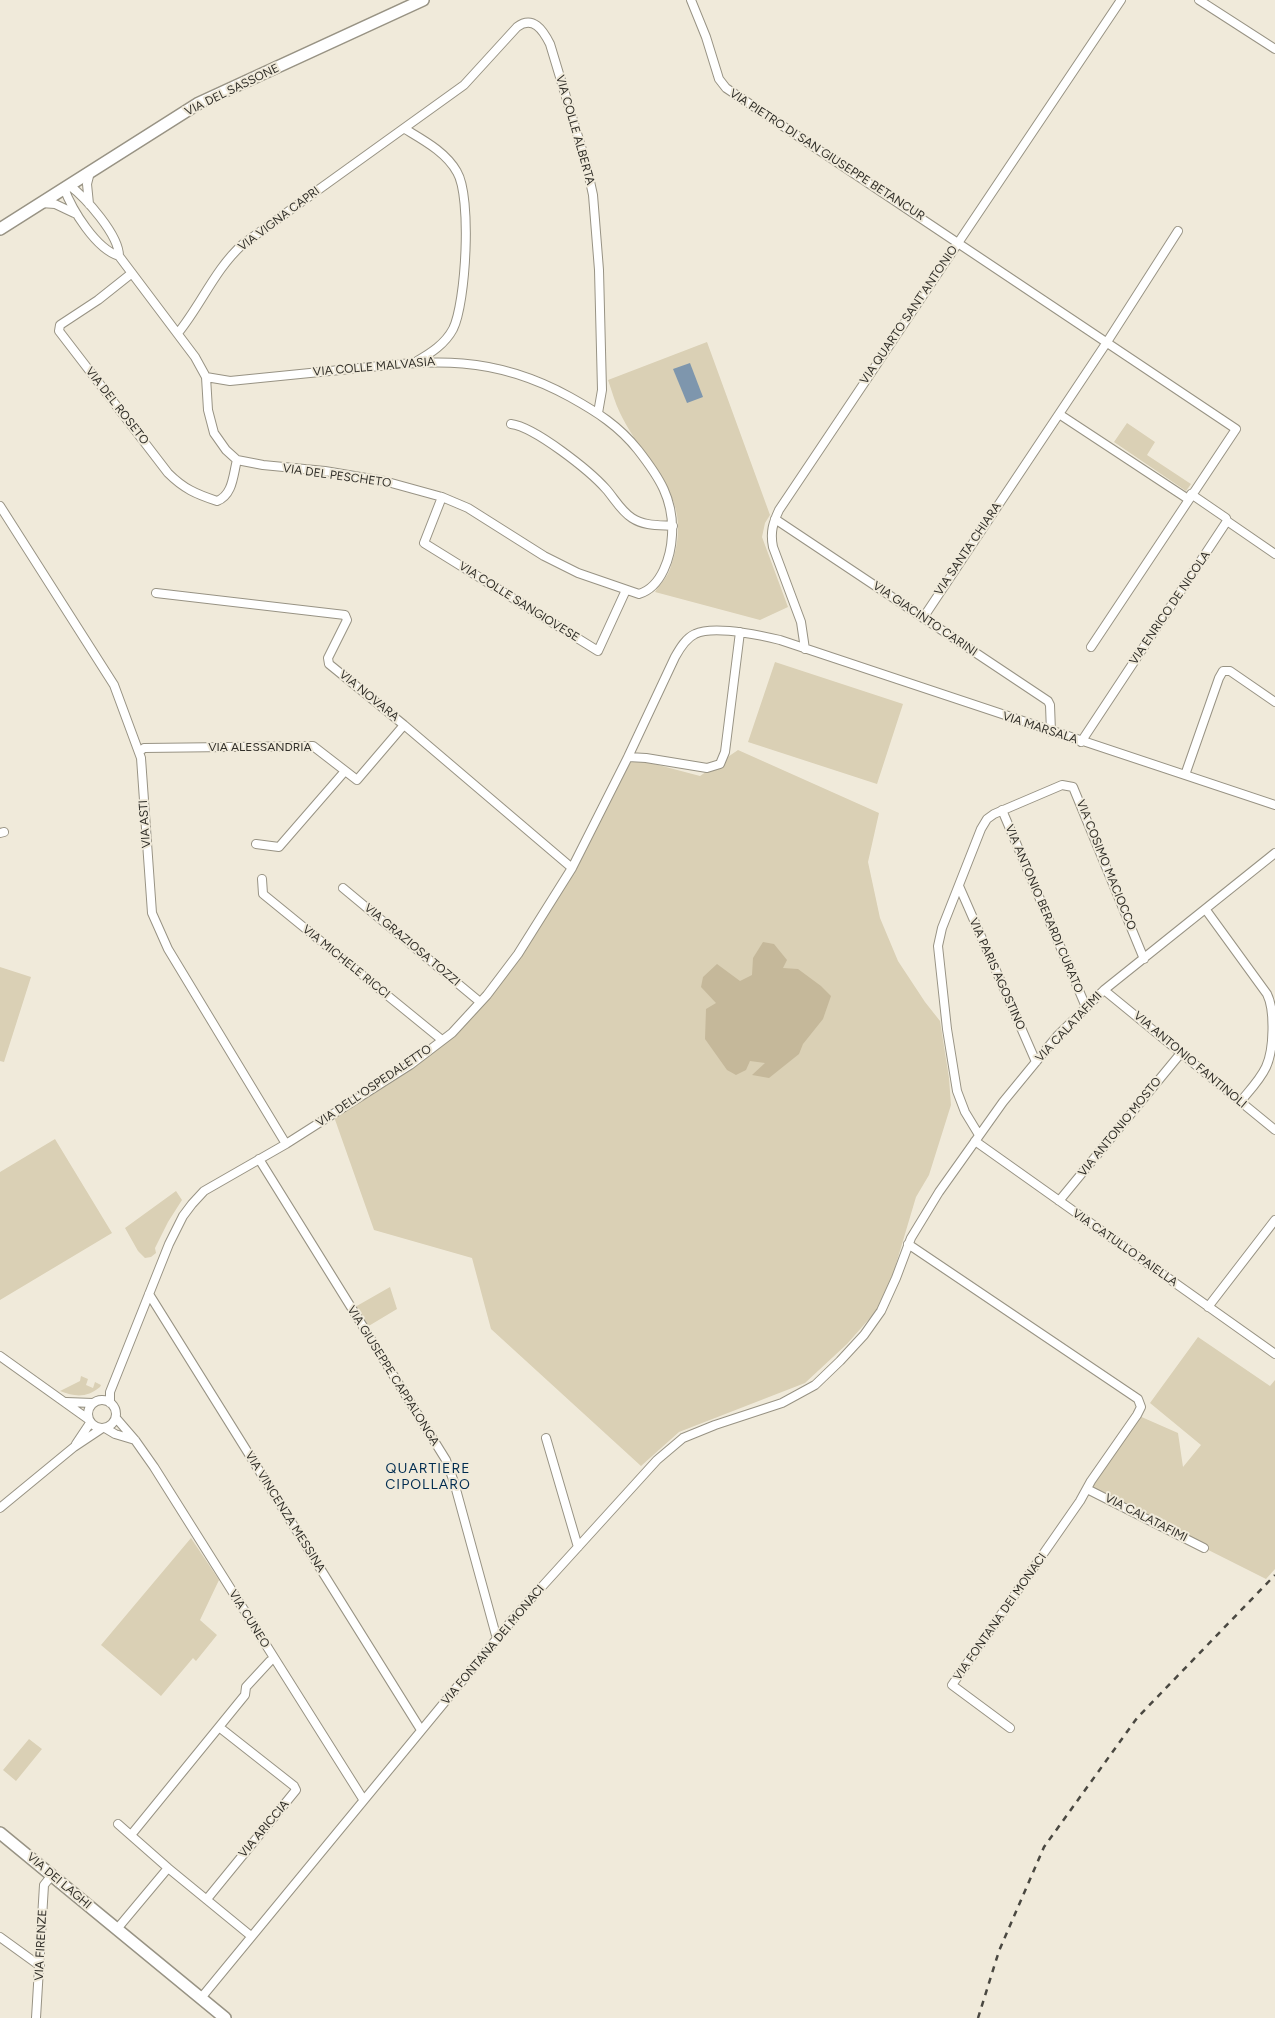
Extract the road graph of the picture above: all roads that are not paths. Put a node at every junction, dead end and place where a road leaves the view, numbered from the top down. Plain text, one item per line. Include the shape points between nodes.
1 (423, 0) edge
2 (691, 0) edge
3 (1121, 0) edge
4 (1199, 0) edge
5 (1275, 50) edge
6 (405, 129) junction
7 (90, 172) junction
8 (66, 187) junction
9 (41, 203) junction
10 (90, 206) junction
11 (79, 217) junction
12 (0, 229) edge
13 (1178, 231) dead end
14 (958, 242) junction
15 (119, 256) junction
16 (132, 273) junction
17 (178, 333) junction
18 (1107, 342) junction
19 (415, 362) junction
20 (206, 377) junction
21 (598, 413) junction
22 (1059, 414) junction
23 (511, 424) dead end
24 (237, 460) junction
25 (1190, 496) junction
26 (442, 497) junction
27 (0, 506) edge
28 (775, 519) junction
29 (1228, 521) junction
30 (673, 526) junction
31 (1275, 554) edge
32 (626, 590) junction
33 (156, 593) dead end
34 (923, 618) junction
35 (740, 632) junction
36 (1091, 648) dead end
37 (805, 649) junction
38 (1275, 702) edge
39 (404, 724) junction
40 (1051, 732) junction
41 (1081, 742) junction
42 (139, 752) junction
43 (628, 757) junction
44 (346, 771) junction
45 (1185, 775) junction
46 (1275, 805) edge
47 (1002, 810) junction
48 (256, 844) dead end
49 (1275, 854) edge
50 (572, 868) junction
51 (262, 878) dead end
52 (959, 886) junction
53 (343, 888) dead end
54 (1206, 910) junction
55 (1144, 959) junction
56 (1104, 990) junction
57 (480, 1002) junction
58 (1086, 1007) junction
59 (442, 1040) junction
60 (1181, 1053) junction
61 (1036, 1062) junction
62 (1240, 1102) junction
63 (1275, 1130) edge
64 (977, 1138) junction
65 (286, 1144) junction
66 (259, 1159) junction
67 (1059, 1201) junction
68 (1275, 1220) edge
69 (908, 1244) junction
70 (149, 1294) junction
71 (1208, 1307) junction
72 (1275, 1354) edge
73 (0, 1356) edge
74 (840, 1361) joint
75 (110, 1392) junction
76 (66, 1402) junction
77 (96, 1402) junction
78 (110, 1403) junction
79 (116, 1418) junction
80 (89, 1421) junction
81 (103, 1429) junction
82 (546, 1438) dead end
83 (135, 1440) junction
84 (74, 1447) junction
85 (1087, 1488) junction
86 (0, 1508) edge
87 (578, 1547) junction
88 (1204, 1548) dead end
89 (497, 1639) junction
90 (270, 1661) dead end
91 (219, 1727) junction
92 (1010, 1728) dead end
93 (421, 1730) junction
94 (362, 1799) junction
95 (118, 1824) dead end
96 (0, 1832) edge
97 (131, 1835) junction
98 (168, 1868) junction
99 (52, 1875) junction
100 (206, 1899) junction
101 (117, 1929) junction
102 (251, 1936) junction
103 (0, 1937) edge
104 (40, 1966) junction
105 (201, 1998) junction
106 (36, 2018) edge
107 (225, 2018) edge

1 - 7 main road, VIA DEL SASSONE via 200,103
2 - 14 street, VIA PIETRO DI SAN GIUSEPPE BETANCUR via 719,79 726,88
3 - 14 street, VIA QUARTO SANT'ANTONIO
4 - 5 street
6 - 17 street, VIA VIGNA CAPRI via 236,250 224,262
6 - 19 street via 452,163 464,193 462,302 458,316 440,346
6 - 21 street, VIA COLLE ALBERTA via 464,85 525,22 541,29 552,51 593,195 599,270 602,390
7 - 8 main road, VIA DEL SASSONE
7 - 10 street via 87,190
8 - 9 main road, VIA DEL SASSONE
8 - 10 street
8 - 11 street via 67,198
9 - 11 street via 64,206
9 - 12 main road, VIA DEL SASSONE
10 - 15 street via 116,240
11 - 15 street via 105,250
13 - 18 street, VIA SANTA CHIARA
14 - 18 street, VIA PIETRO DI SAN GIUSEPPE BETANCUR
14 - 28 street, VIA QUARTO SANT'ANTONIO
15 - 16 street
16 - 17 street
16 - 24 street, VIA DEL ROSETO via 60,325 58,331 168,473 190,492 217,501 224,498 229,492
17 - 20 street
18 - 22 street, VIA SANTA CHIARA
18 - 25 street, VIA PIETRO DI SAN GIUSEPPE BETANCUR via 1236,428
19 - 20 street, VIA COLLE MALVASIA via 230,381
19 - 21 street, VIA COLLE MALVASIA via 463,362 521,375 554,388
20 - 24 street via 208,410 214,433
21 - 30 street, VIA COLLE MALVASIA via 617,426 648,462 668,497
22 - 25 street
22 - 34 street, VIA SANTA CHIARA
23 - 30 street via 531,432 573,459 631,517 649,524
24 - 26 street, VIA DEL PESCHETO via 384,481
25 - 29 street
25 - 36 street
26 - 32 street, VIA DEL PESCHETO via 468,508 544,556 578,573
26 - 32 street, VIA COLLE SANGIOVESE via 424,543 598,651
27 - 42 street, VIA ASTI via 114,685
28 - 34 street, VIA GIACINTO CARINI
28 - 37 street via 772,530 774,547 800,622
29 - 31 street
29 - 41 street, VIA ENRICO DE NICOLA
30 - 32 street, VIA COLLE MALVASIA via 670,552 661,574 647,592 639,594
33 - 39 street, VIA NOVARA via 345,615 347,620 328,663
34 - 40 street, VIA GIACINTO CARINI via 1048,702
35 - 37 street, VIA DELL'OSPEDALETTO
35 - 43 street, VIA DELL'OSPEDALETTO via 702,632 682,645
35 - 43 street via 725,752 720,764 707,768
37 - 40 street, VIA MARSALA
38 - 45 street via 1230,671 1223,671
39 - 44 street via 360,779 356,780
39 - 50 street, VIA NOVARA
40 - 41 street, VIA MARSALA
41 - 45 street, VIA MARSALA
42 - 44 street, VIA ALESSANDRIA via 144,748 313,746
42 - 65 street, VIA ASTI via 151,912 168,950
43 - 50 street, VIA DELL'OSPEDALETTO
44 - 48 street via 279,847
45 - 46 street, VIA MARSALA
47 - 52 street, VIA CATULLO PAIELLA via 982,826
47 - 55 street, VIA COSIMO MACIOCCO via 1062,785 1073,787
47 - 58 street, VIA ANTONIO BERARDI CURATO
49 - 54 street, VIA CALATAFIMI
50 - 57 street, VIA DELL'OSPEDALETTO via 518,954
51 - 59 street, VIA MICHELE RICCI via 263,894
52 - 61 street, VIA PARIS AGOSTINO
52 - 64 street, VIA CATULLO PAIELLA via 941,931 938,956 957,1092
53 - 57 street, VIA GRAZIOSA TOZZI
54 - 55 street, VIA CALATAFIMI
54 - 62 street via 1267,994 1273,1008 1268,1062
55 - 56 street, VIA CALATAFIMI
56 - 58 street, VIA CALATAFIMI
56 - 60 street, VIA ANTONIO FANTINOLI
57 - 59 street, VIA DELL'OSPEDALETTO
58 - 61 street, VIA CALATAFIMI
59 - 65 street, VIA DELL'OSPEDALETTO via 410,1065
60 - 62 street, VIA ANTONIO FANTINOLI
60 - 67 street, VIA ANTONIO MOSTO
61 - 64 street, VIA CALATAFIMI
62 - 63 street, VIA ANTONIO FANTINOLI
64 - 67 street, VIA CATULLO PAIELLA
64 - 69 street, VIA CALATAFIMI
65 - 66 street, VIA DELL'OSPEDALETTO
66 - 70 street, VIA DELL'OSPEDALETTO via 204,1191 192,1204 169,1244
66 - 89 street, VIA GIUSEPPE CAPPALONGA via 446,1460
67 - 71 street, VIA CATULLO PAIELLA
68 - 71 street
69 - 74 street, VIA CALATAFIMI via 881,1311 864,1336
69 - 85 street via 1138,1399 1141,1407 1138,1416
70 - 75 street, VIA DELL'OSPEDALETTO
70 - 93 street, VIA VINCENZA MESSINA
71 - 72 street, VIA CATULLO PAIELLA
73 - 76 street
74 - 87 street, VIA FONTANA DEI MONACI via 815,1385 782,1403 682,1438 657,1460
75 - 77 street
75 - 78 street, VIA DELL'OSPEDALETTO
76 - 77 street
76 - 80 street
77 - 78 street
77 - 80 street via 88,1411
78 - 79 street
79 - 81 street
79 - 83 street, VIA CUNEO
80 - 81 street
80 - 84 street
81 - 83 street
81 - 84 street
82 - 87 street
83 - 94 street, VIA CUNEO
84 - 86 street
85 - 88 street, VIA CALATAFIMI
85 - 92 street, VIA FONTANA DEI MONACI via 952,1685
87 - 89 street, VIA FONTANA DEI MONACI
89 - 93 street, VIA FONTANA DEI MONACI
90 - 91 street via 246,1687 245,1695
91 - 97 street
91 - 100 street, VIA ARICCIA via 296,1789
93 - 94 street, VIA FONTANA DEI MONACI
94 - 102 street, VIA FONTANA DEI MONACI
95 - 97 street
96 - 99 main road, VIA DEI LAGHI
97 - 98 street
98 - 100 street
98 - 101 street
99 - 101 main road, VIA DEI LAGHI
99 - 104 street, VIA FIRENZE via 44,1885
100 - 102 street
101 - 105 main road, VIA DEI LAGHI
102 - 105 street, VIA FONTANA DEI MONACI
103 - 104 street
104 - 106 street, VIA FIRENZE
105 - 107 main road, VIA DEI LAGHI

